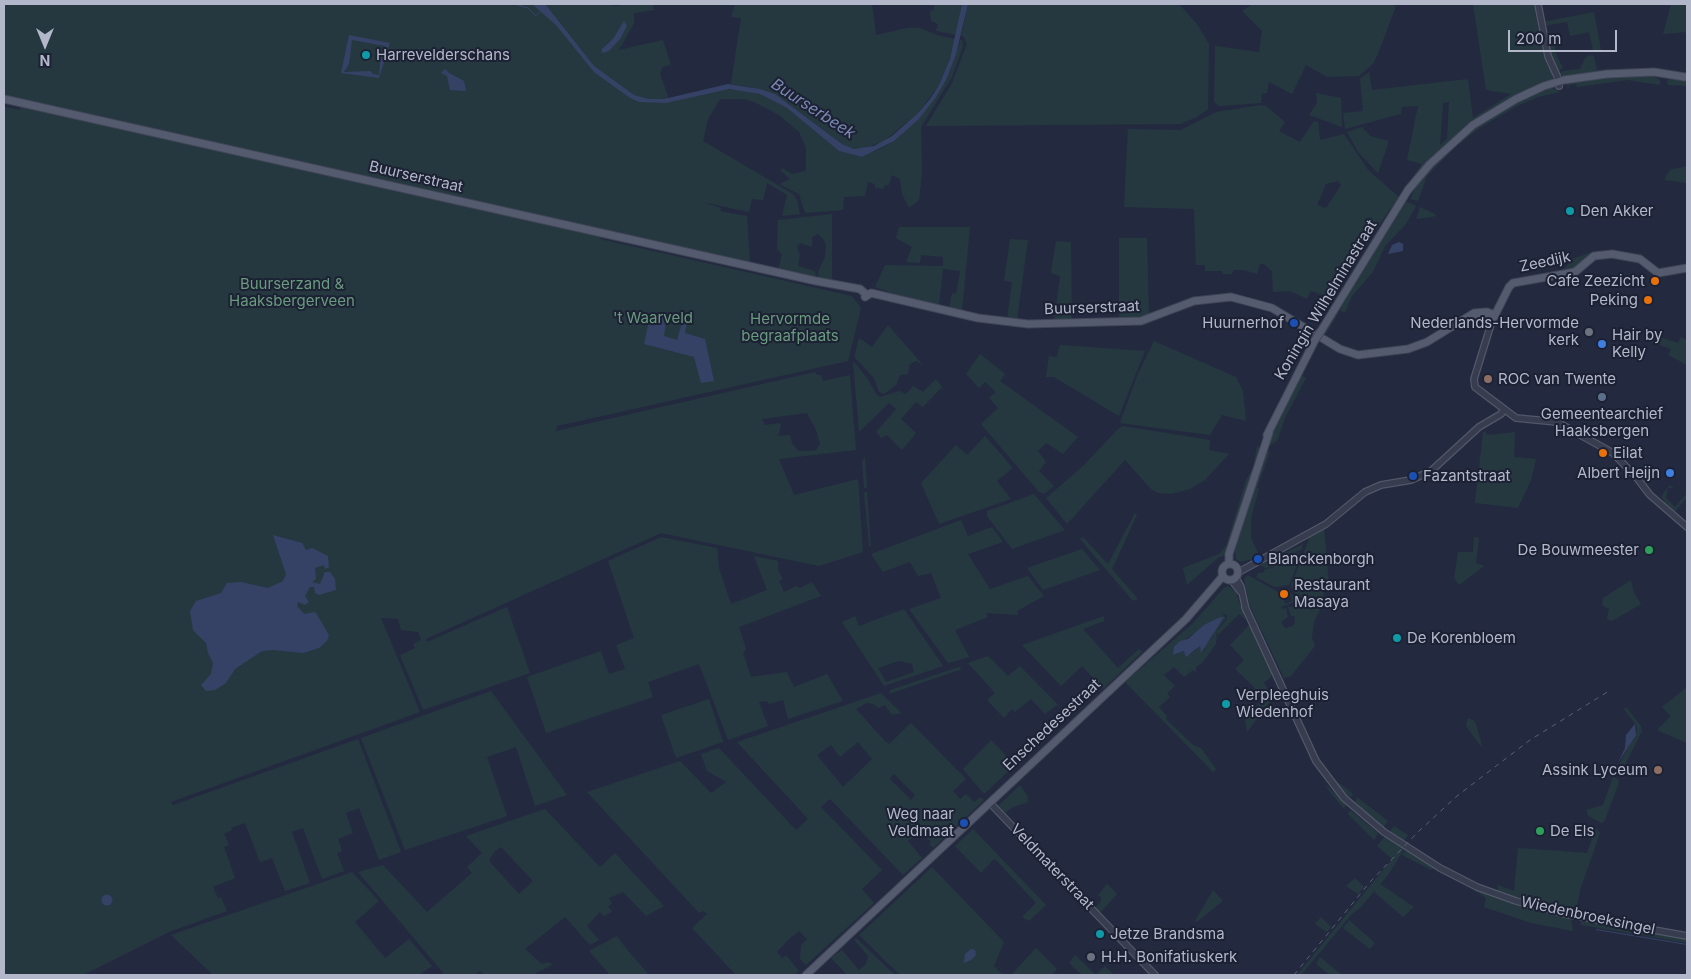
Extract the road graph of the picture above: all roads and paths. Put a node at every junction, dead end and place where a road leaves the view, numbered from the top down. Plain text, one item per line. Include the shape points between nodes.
1 (1538, 4) edge
2 (1686, 77) edge
3 (1558, 83) junction
4 (4, 99) edge
5 (1687, 268) edge
6 (1494, 318) junction
7 (1504, 410) junction
8 (1687, 527) edge
9 (1232, 573) junction
10 (990, 802) junction
11 (1687, 936) edge
12 (806, 975) edge
13 (1156, 975) edge

1 - 3 street via 1545,43
2 - 3 main road, Koningin Wilhelminastraat via 1642,73 1585,77
3 - 9 main road, Koningin Wilhelminastraat, bridge via 1516,99 1473,125 1430,164 1397,210 1321,331 1269,433 1232,548
4 - 6 main road, Buurserstraat via 822,283 866,296 871,293 978,318 1028,324 1141,321 1194,301 1231,297 1272,308 1340,350 1358,355 1396,352 1419,346 1472,314 1482,312
5 - 6 main road, Zeedijk via 1661,274 1654,272 1644,261 1620,255 1594,256 1575,272 1515,282 1508,287
6 - 7 street via 1474,384
7 - 8 street via 1518,419 1557,422 1619,458 1650,495
7 - 9 street, Enschedesestraat via 1479,427 1431,471 1366,492 1326,524
9 - 10 main road, Enschedesestraat
9 - 11 street, Wiedenbroeksingel via 1321,770 1344,798 1388,835 1440,868 1522,904
10 - 12 main road, Enschedesestraat
10 - 13 street, Veldmaterstraat

